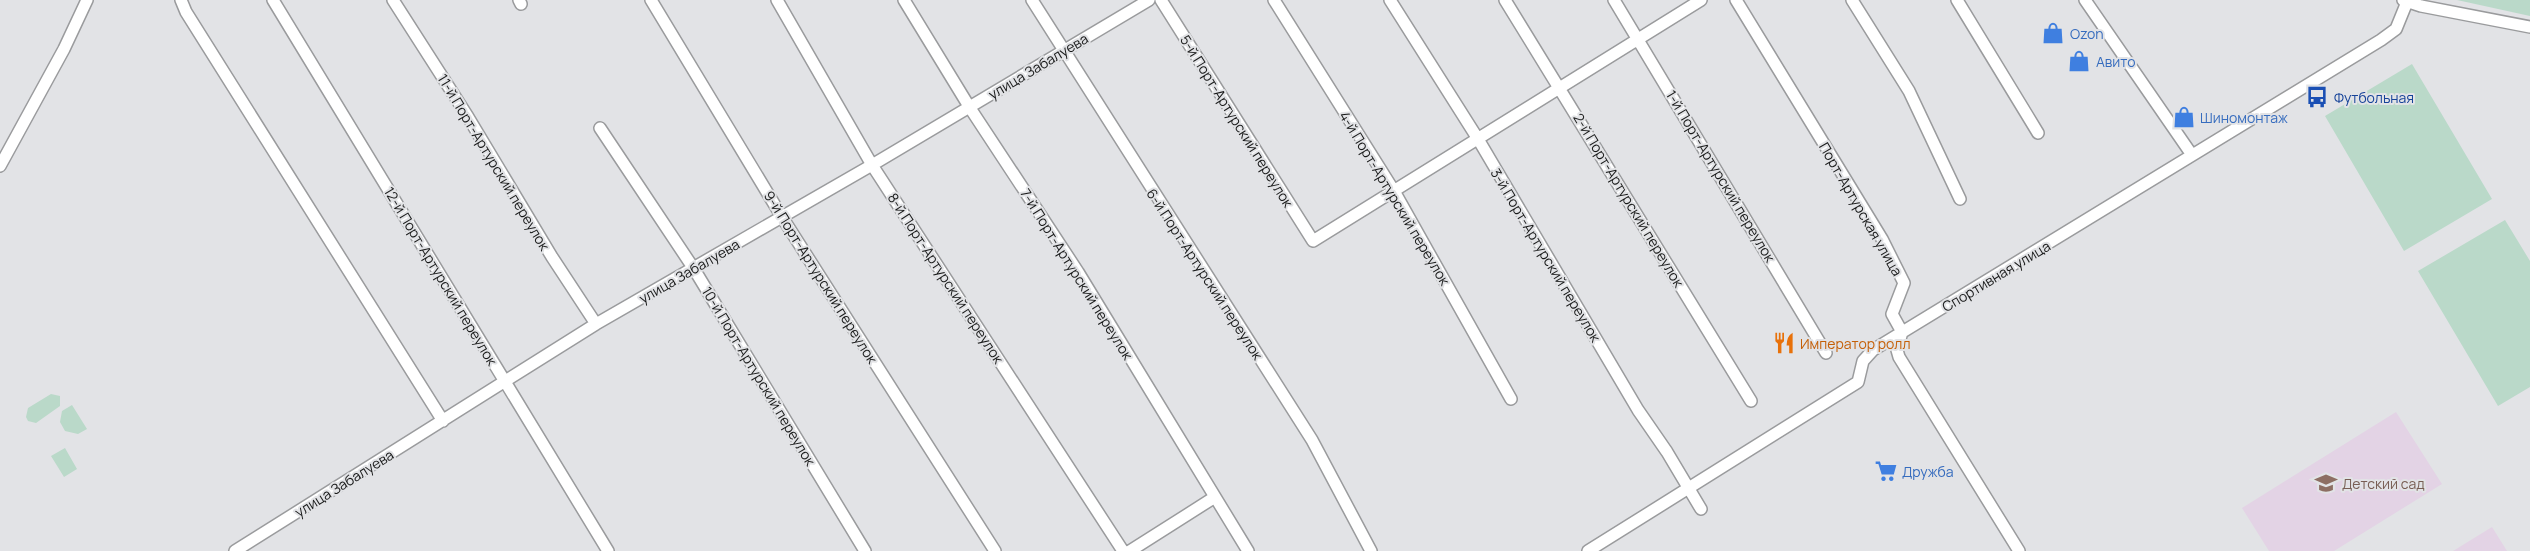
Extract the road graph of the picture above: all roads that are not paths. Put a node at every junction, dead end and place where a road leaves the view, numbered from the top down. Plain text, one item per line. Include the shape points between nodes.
1 (88, 0) edge
2 (181, 0) edge
3 (273, 0) edge
4 (393, 0) edge
5 (651, 0) edge
6 (778, 0) edge
7 (904, 0) edge
8 (1032, 0) edge
9 (1149, 0) edge
10 (1161, 0) edge
11 (1274, 0) edge
12 (1390, 0) edge
13 (1505, 0) edge
14 (1614, 0) edge
15 (1701, 0) edge
16 (1736, 0) edge
17 (1852, 0) edge
18 (1956, 0) edge
19 (2084, 0) edge
20 (2405, 1) edge
21 (2530, 27) edge
22 (1638, 39) junction
23 (1062, 50) junction
24 (1560, 88) junction
25 (970, 108) junction
26 (600, 128) dead end
27 (2038, 133) dead end
28 (1478, 139) junction
29 (2192, 155) junction
30 (872, 165) junction
31 (0, 166) edge
32 (1394, 191) junction
33 (1960, 199) dead end
34 (782, 217) junction
35 (694, 269) junction
36 (596, 324) junction
37 (1902, 332) junction
38 (1826, 353) dead end
39 (505, 382) junction
40 (1511, 399) dead end
41 (1751, 401) dead end
42 (443, 421) junction
43 (1688, 489) junction
44 (1215, 497) junction
45 (1701, 509) dead end
46 (235, 551) edge
47 (608, 551) edge
48 (865, 551) edge
49 (995, 551) edge
50 (1123, 551) edge
51 (1130, 551) edge
52 (1248, 551) edge
53 (1371, 551) edge
54 (1588, 551) edge
55 (2020, 551) edge

1 - 31 street
2 - 42 street
3 - 39 street, 12-й Порт-Артурский переулок
4 - 36 street, 11-й Порт-Артурский переулок
5 - 34 street, 9-й Порт-Артурский переулок
6 - 30 street, 8-й Порт-Артурский переулок
7 - 25 street, 7-й Порт-Артурский переулок
8 - 23 street, 6-й Порт-Артурский переулок
9 - 23 street, улица Забалуева
10 - 32 street, 5-й Порт-Артурский переулок via 1313,241
11 - 32 street, 4-й Порт-Артурский переулок
12 - 28 street, 3-й Порт-Артурский переулок
13 - 24 street, 2-й Порт-Артурский переулок
14 - 22 street, 1-й Порт-Артурский переулок
15 - 22 street
16 - 37 street, Порт-Артурская улица via 1882,239 1900,274 1904,283 1892,314
17 - 33 street via 1909,91
18 - 27 street
19 - 29 street
20 - 21 street
20 - 29 street, Спортивная улица via 2396,29 2381,40
22 - 24 street
22 - 38 street, 1-й Порт-Артурский переулок
23 - 25 street, улица Забалуева
23 - 53 street, 6-й Порт-Артурский переулок via 1312,440
24 - 28 street
24 - 41 street, 2-й Порт-Артурский переулок
25 - 30 street, улица Забалуева
25 - 44 street, 7-й Порт-Артурский переулок via 1078,272
26 - 35 street, 10-й Порт-Артурский переулок
28 - 32 street
28 - 43 street, 3-й Порт-Артурский переулок
29 - 37 street, Спортивная улица
30 - 34 street, улица Забалуева
30 - 50 street, 8-й Порт-Артурский переулок
32 - 40 street, 4-й Порт-Артурский переулок
34 - 35 street, улица Забалуева
34 - 49 street, 9-й Порт-Артурский переулок
35 - 36 street, улица Забалуева
35 - 48 street, 10-й Порт-Артурский переулок
36 - 39 street, улица Забалуева
37 - 43 street, Спортивная улица via 1873,350 1863,361 1858,382
37 - 55 street, Порт-Артурская улица via 1897,350 1899,358
39 - 42 street, улица Забалуева
39 - 47 street, 12-й Порт-Артурский переулок
42 - 46 street, улица Забалуева
43 - 45 street, 3-й Порт-Артурский переулок
43 - 54 street, Спортивная улица
44 - 51 street
44 - 52 street, 7-й Порт-Артурский переулок

